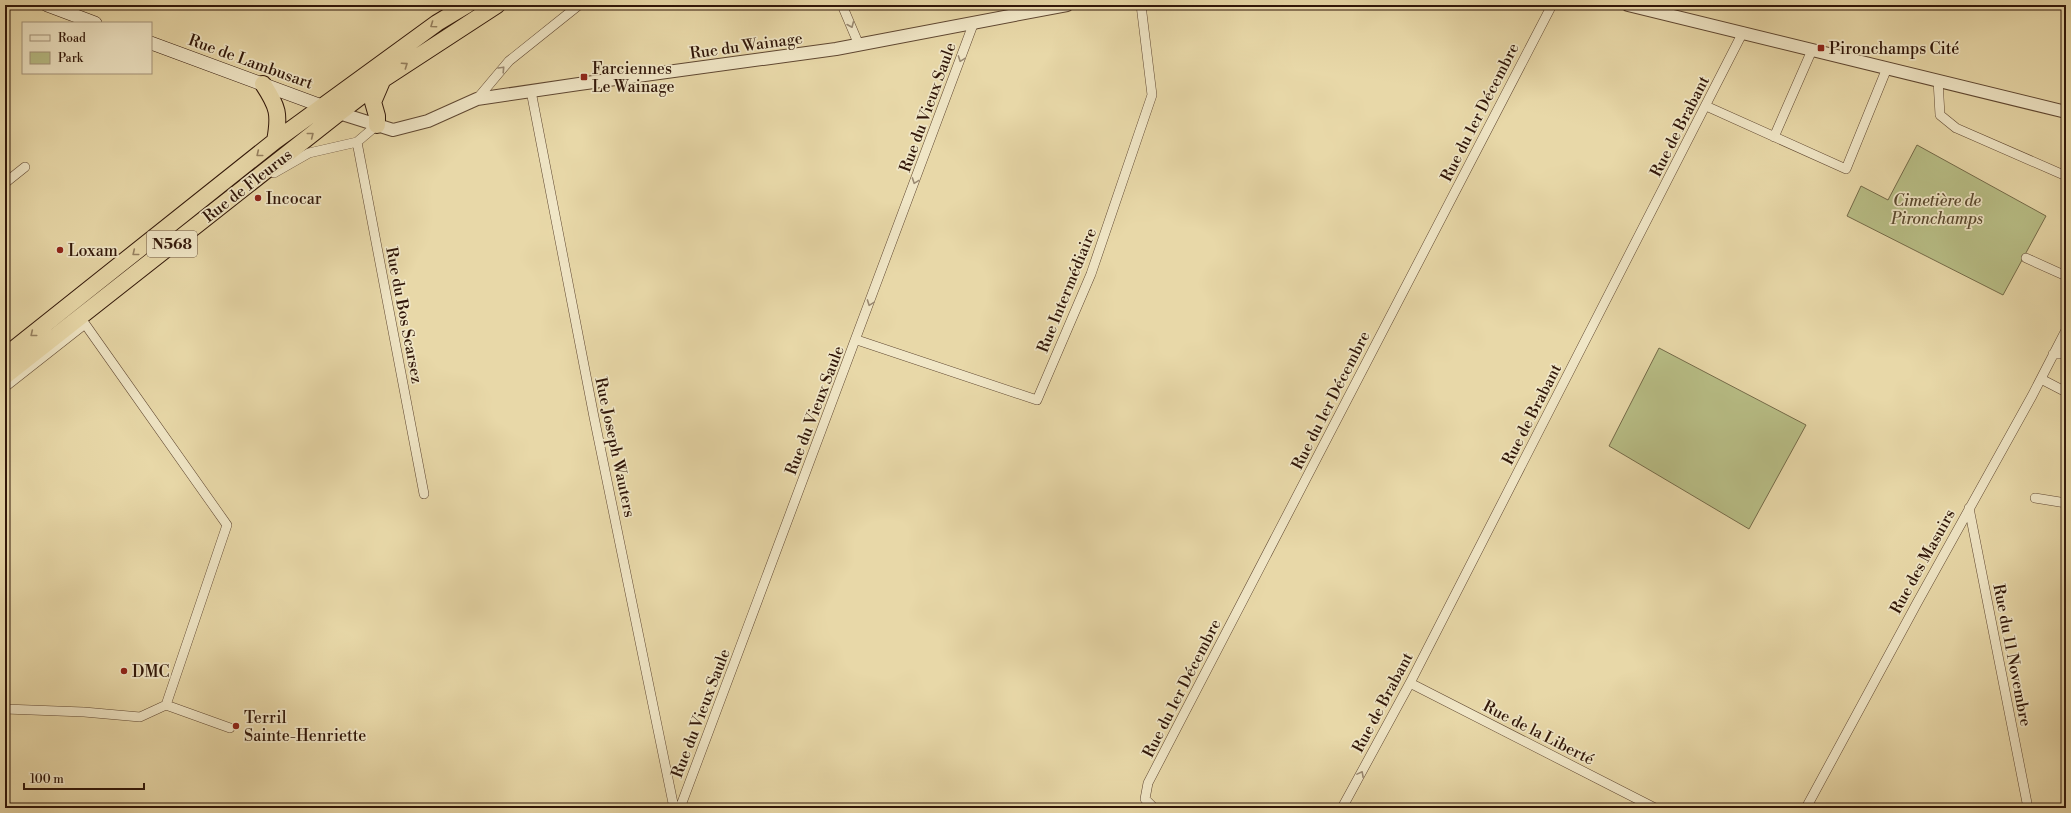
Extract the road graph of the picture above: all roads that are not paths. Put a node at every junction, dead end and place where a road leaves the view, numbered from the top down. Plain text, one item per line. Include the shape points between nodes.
1 (47, 5) edge
2 (467, 5) edge
3 (497, 5) edge
4 (579, 5) edge
5 (842, 5) edge
6 (1067, 5) edge
7 (1141, 5) edge
8 (1552, 5) edge
9 (1628, 5) edge
10 (92, 22) edge
11 (974, 22) junction
12 (1743, 32) junction
13 (152, 44) edge
14 (859, 45) junction
15 (1812, 50) junction
16 (1887, 68) junction
17 (382, 80) junction
18 (1938, 80) junction
19 (263, 84) junction
20 (531, 91) junction
21 (477, 100) junction
22 (323, 106) junction
23 (1706, 106) junction
24 (339, 112) junction
25 (2066, 112) edge
26 (377, 125) junction
27 (1774, 137) junction
28 (275, 141) junction
29 (357, 142) junction
30 (25, 167) dead end
31 (274, 173) dead end
32 (2066, 176) edge
33 (5, 183) edge
34 (2026, 258) dead end
35 (2066, 276) edge
36 (127, 279) junction
37 (85, 324) junction
38 (2066, 330) edge
39 (857, 340) junction
40 (2053, 354) junction
41 (2066, 354) edge
42 (5, 356) edge
43 (5, 376) edge
44 (2041, 379) junction
45 (5, 387) edge
46 (2066, 392) edge
47 (424, 494) dead end
48 (2035, 498) dead end
49 (2066, 503) edge
50 (1969, 508) junction
51 (1410, 683) junction
52 (166, 706) junction
53 (5, 709) edge
54 (230, 728) dead end
55 (674, 808) edge
56 (680, 808) edge
57 (1154, 808) edge
58 (1342, 808) edge
59 (1655, 808) edge
60 (1806, 808) edge
61 (2028, 808) edge

1 - 10 main road
2 -> 22 highway, N568 via 437,23
17 -> 3 highway, N568
21 -> 4 street via 509,61
5 -> 14 street
6 - 11 street, Rue du Wainage
7 - 39 street, Rue Intermédiaire via 1152,95 1091,274 1037,400
8 - 57 street, Rue du 1er Décembre via 1148,783 1145,799
9 - 12 street
11 - 14 street, Rue du Wainage
11 -> 39 street, Rue du Vieux Saule
12 - 15 street
12 - 23 street, Rue de Brabant
13 - 19 main road, Rue de Lambusart
14 - 20 street, Rue du Wainage
15 - 16 street
15 - 27 street
16 - 18 street
16 - 27 street via 1846,169
17 - 24 highway, N568
17 - 26 highway via 373,102
18 - 25 street
18 - 32 street via 1940,115 1956,128
19 - 22 main road, Rue de Lambusart
19 - 28 highway via 275,102 279,122
20 - 21 street, Rue du Wainage
20 - 55 street, Rue Joseph Wauters
21 - 26 street, Rue du Wainage via 428,121 393,130
22 - 24 main road, Rue de Lambusart
22 - 28 highway, Rue de Fleurus / N568
23 - 27 street
23 - 51 street, Rue de Brabant
24 - 26 street, Rue du Wainage
36 -> 24 highway, Rue de Fleurus / N568
26 - 29 street, Rue de Fleurus
28 -> 42 highway, Rue de Fleurus / N568
29 - 31 street, Rue de Fleurus via 309,153
29 - 47 street, Rue du Bos Scarsez
30 - 33 street
34 - 35 street
36 - 37 highway via 122,291
36 - 43 highway, Rue de Fleurus / N568
37 - 45 street
37 - 52 street via 227,525
38 - 40 street, Rue des Masuirs
39 - 56 street, Rue du Vieux Saule
40 - 41 street
40 - 44 street, Rue des Masuirs
44 - 46 street
44 - 50 street, Rue des Masuirs
48 - 49 street
50 - 60 street, Rue des Masuirs
50 - 61 street, Rue du 11 Novembre
58 -> 51 street, Rue de Brabant
51 - 59 street, Rue de la Liberté
52 - 53 street via 140,717
52 - 54 street

